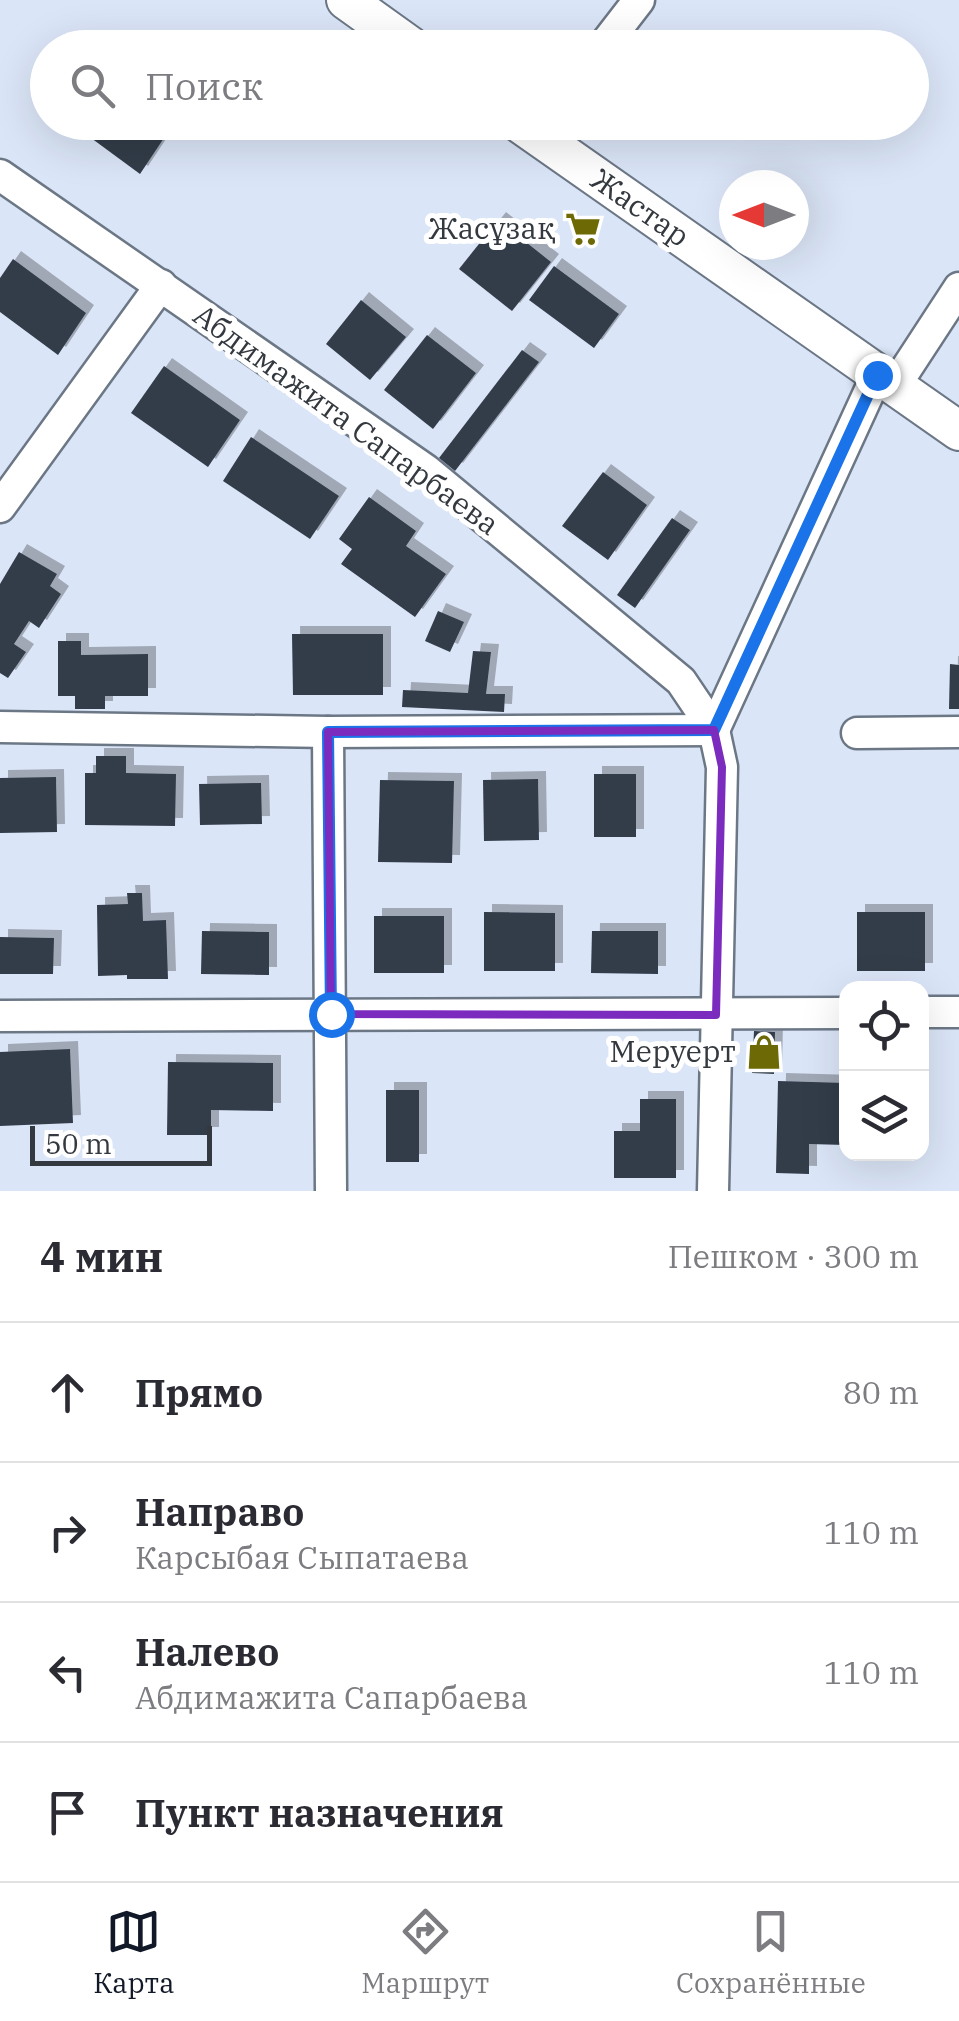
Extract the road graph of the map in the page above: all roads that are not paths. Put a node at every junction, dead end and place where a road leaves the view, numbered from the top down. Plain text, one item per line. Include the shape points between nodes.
1 (346, 0) edge
2 (639, 0) edge
3 (388, 30) edge
4 (616, 30) edge
5 (552, 140) edge
6 (0, 175) edge
7 (161, 286) junction
8 (959, 288) edge
9 (886, 380) junction
10 (959, 431) edge
11 (0, 507) edge
12 (0, 727) edge
13 (714, 730) junction
14 (328, 732) junction
15 (959, 732) edge
16 (856, 733) dead end
17 (929, 1012) edge
18 (959, 1012) edge
19 (331, 1014) junction
20 (839, 1014) edge
21 (716, 1015) junction
22 (0, 1016) edge
23 (331, 1191) edge
24 (713, 1191) edge

1 - 3 street
2 - 4 street
5 - 9 street, Жастар
6 - 7 street, Абдимажита Сапарбаева
7 - 11 street
7 - 13 street, Абдимажита Сапарбаева via 426,470 681,681
8 - 9 street
9 - 10 street, Жастар
9 - 13 street
12 - 14 street
13 - 14 street
13 - 21 street, Абдимажита Сапарбаева via 722,767
14 - 19 street
15 - 16 street
17 - 18 street
19 - 21 street
19 - 22 street
19 - 23 street
20 - 21 street
21 - 24 street, Абдимажита Сапарбаева

